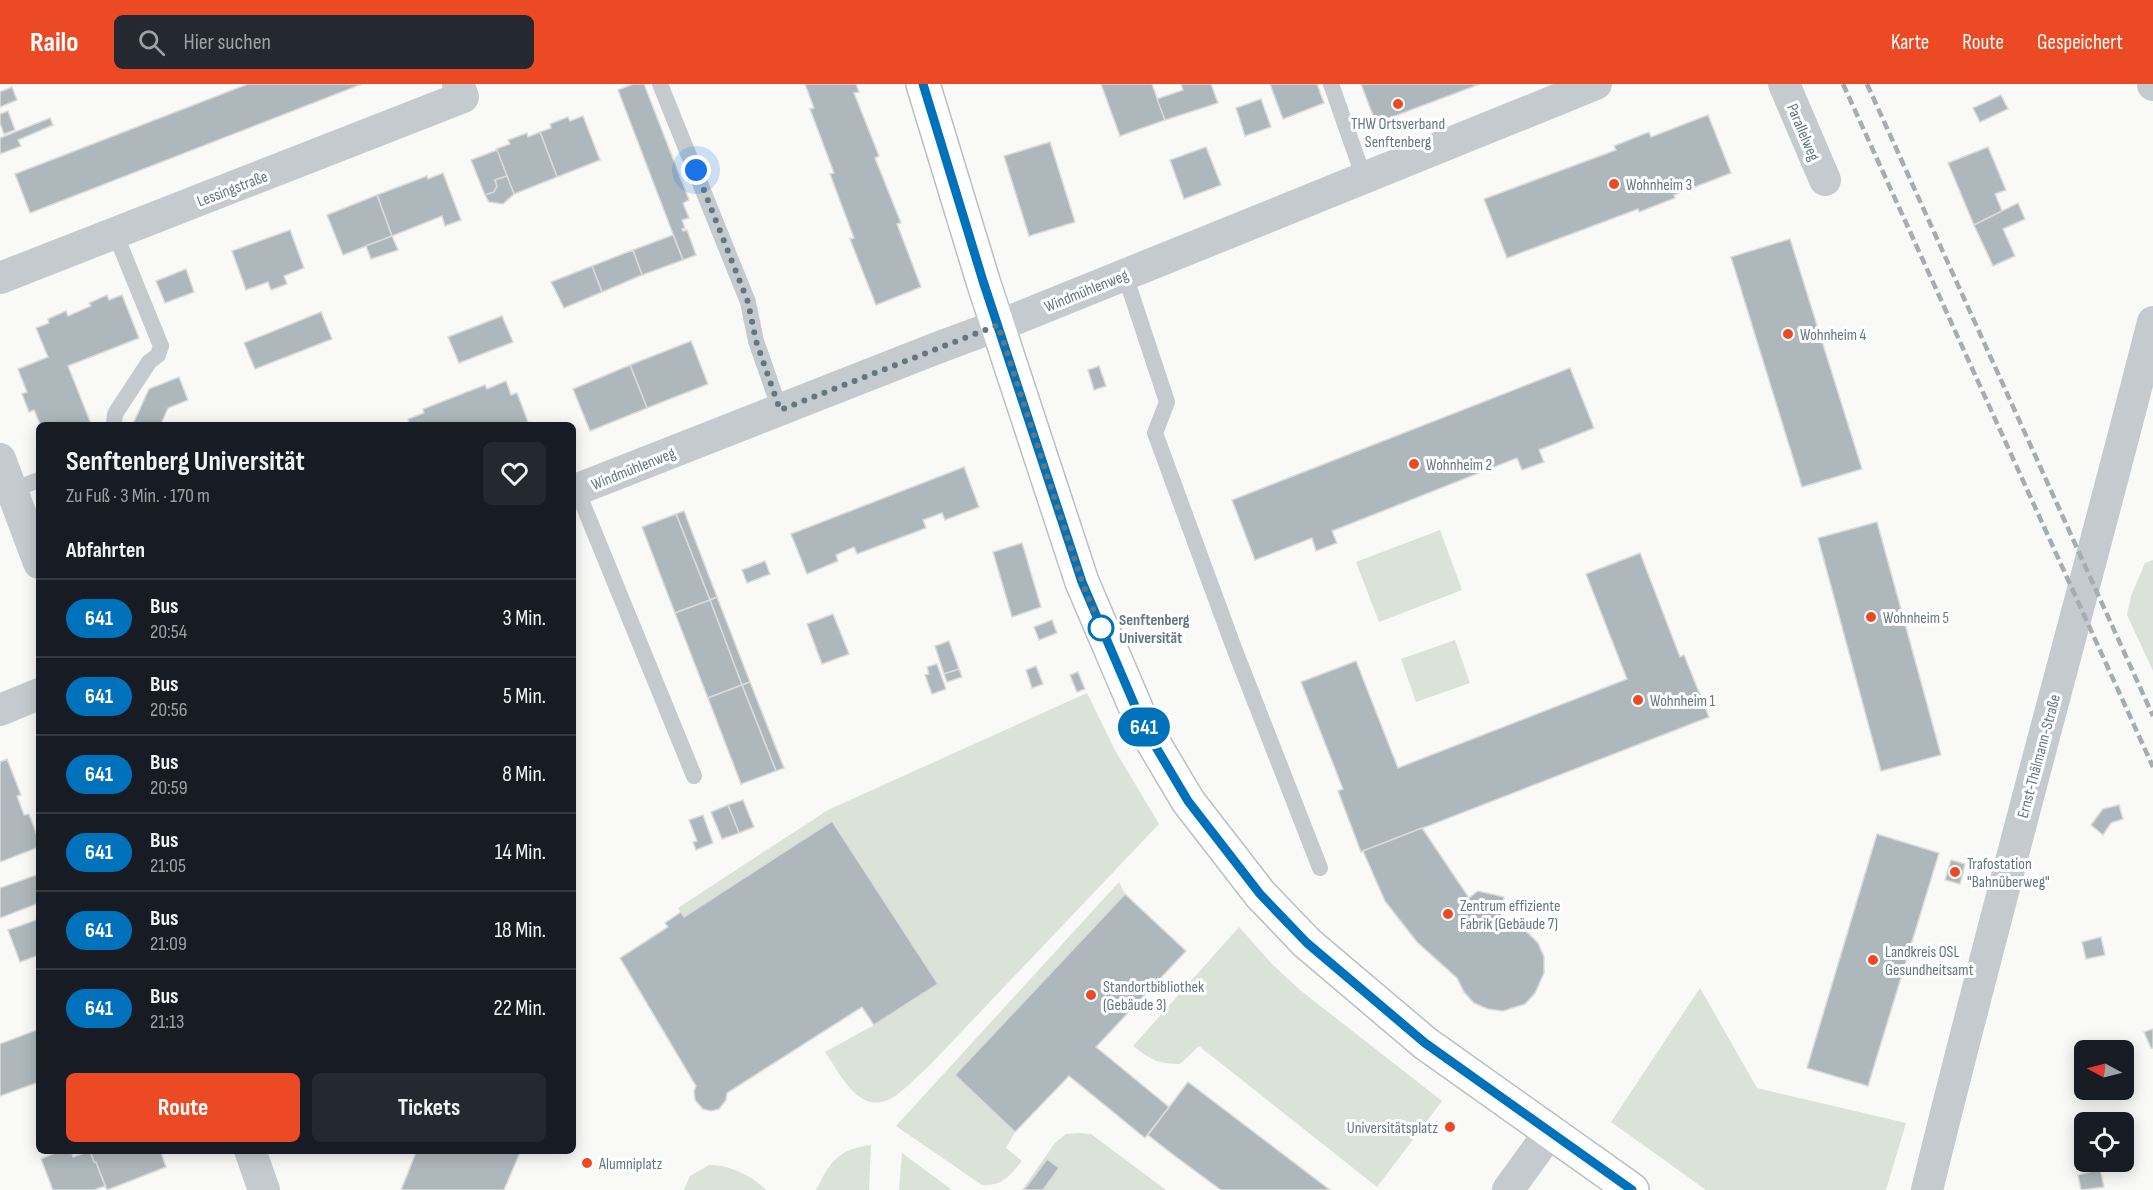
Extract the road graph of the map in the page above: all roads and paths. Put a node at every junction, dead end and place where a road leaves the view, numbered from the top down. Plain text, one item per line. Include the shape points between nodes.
1 (660, 84) edge
2 (923, 84) edge
3 (1331, 84) edge
4 (1596, 84) edge
5 (1784, 84) edge
6 (461, 91) edge
7 (1364, 178) junction
8 (1825, 180) dead end
9 (115, 233) junction
10 (1125, 274) junction
11 (0, 278) edge
12 (2153, 322) edge
13 (998, 325) junction
14 (780, 410) junction
15 (114, 422) edge
16 (0, 459) edge
17 (25, 485) edge
18 (576, 491) edge
19 (576, 493) edge
20 (36, 547) edge
21 (36, 695) edge
22 (0, 710) edge
23 (694, 776) dead end
24 (1320, 868) dead end
25 (1550, 1132) junction
26 (251, 1154) edge
27 (264, 1190) edge
28 (1508, 1190) edge
29 (1632, 1190) edge
30 (1927, 1190) edge

1 - 14 lane via 748,302 756,341
2 - 13 main road
3 - 7 lane
4 - 7 street, Windmühlenweg
5 - 8 street, Parallelweg
6 - 9 street, Lessingstraße
7 - 10 street, Windmühlenweg
9 - 11 street, Lessingstraße
9 - 15 lane via 161,346 115,414
10 - 13 street, Windmühlenweg
10 - 24 lane via 1167,402 1155,433
12 - 30 street, Ernst-Thälmann-Straße
13 - 14 street, Windmühlenweg
13 - 25 main road via 1087,593 1144,727 1188,801 1260,894 1307,943 1425,1043
14 - 18 street, Windmühlenweg
16 - 17 street
17 - 20 street
19 - 23 lane
21 - 22 street
25 - 28 street
25 - 29 main road
26 - 27 street

